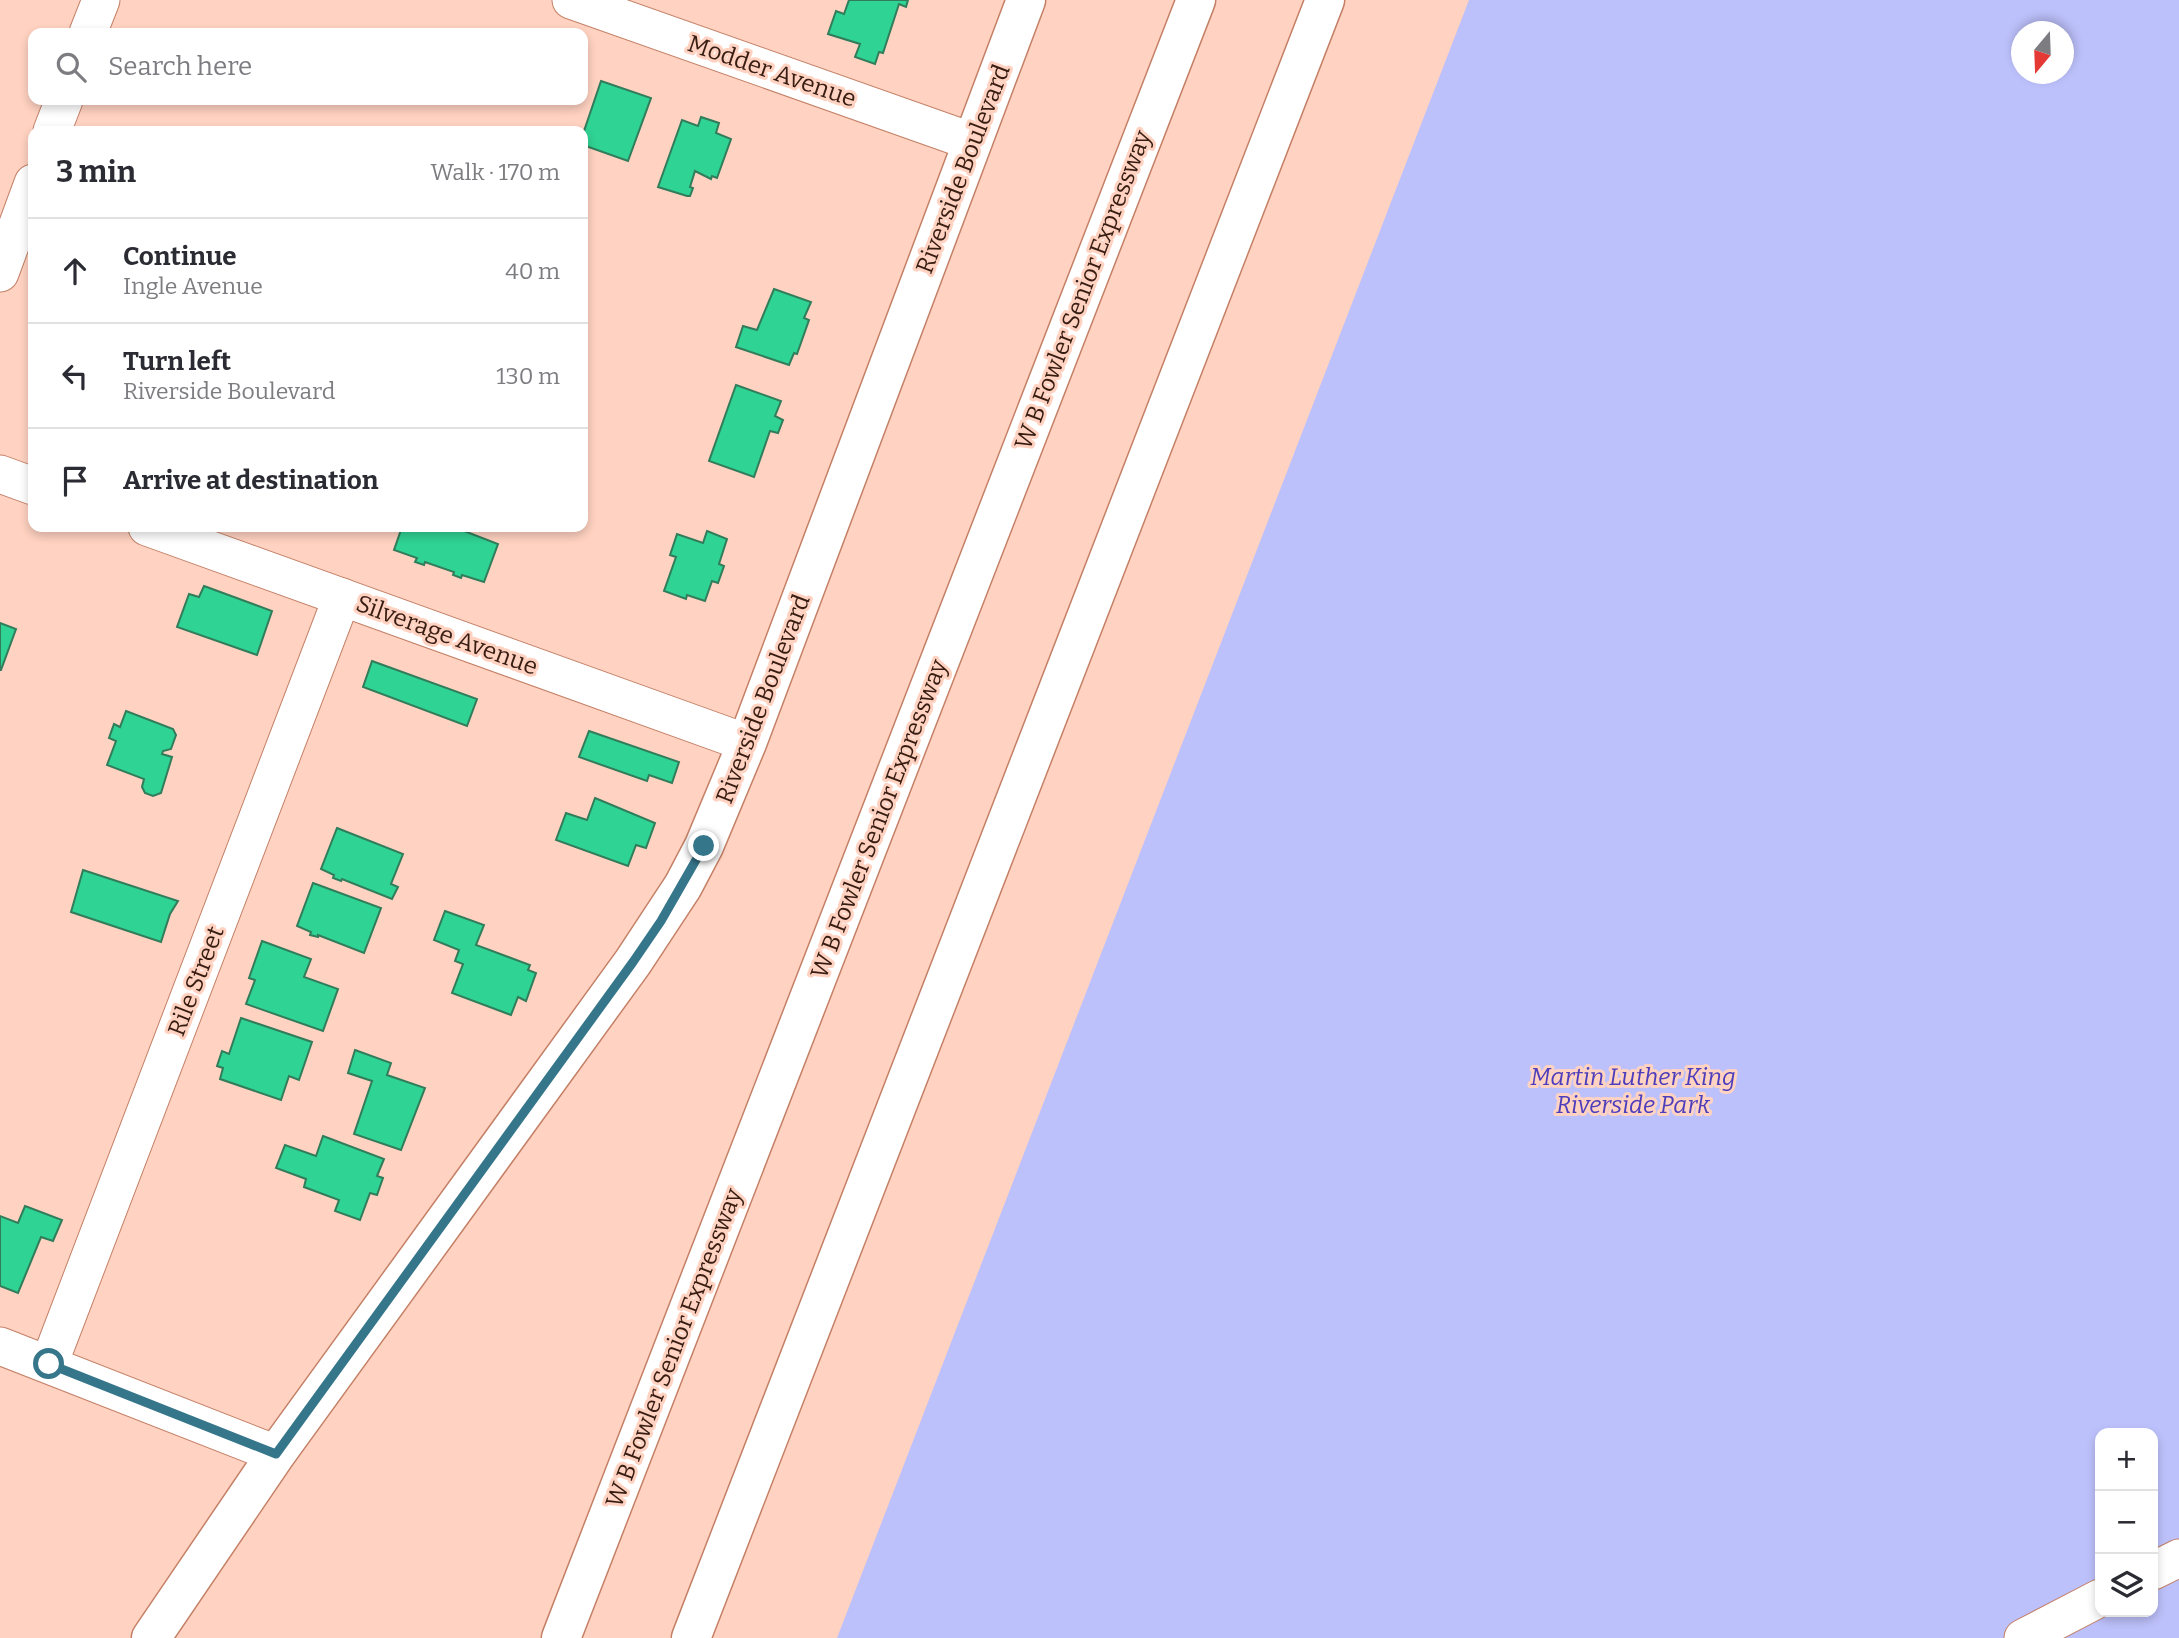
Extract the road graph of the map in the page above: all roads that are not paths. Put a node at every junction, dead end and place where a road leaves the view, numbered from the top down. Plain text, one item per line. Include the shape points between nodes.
1 (101, 0) edge
2 (571, 0) edge
3 (1026, 0) edge
4 (1196, 0) edge
5 (1325, 0) edge
6 (90, 28) edge
7 (62, 105) edge
8 (54, 126) edge
9 (973, 142) junction
10 (28, 191) edge
11 (9, 223) edge
12 (0, 273) edge
13 (0, 474) edge
14 (28, 484) edge
15 (161, 532) edge
16 (342, 597) junction
17 (747, 743) junction
18 (0, 1346) edge
19 (49, 1364) junction
20 (276, 1454) junction
21 (2179, 1558) edge
22 (2158, 1569) edge
23 (2095, 1601) edge
24 (151, 1638) edge
25 (561, 1638) edge
26 (691, 1638) edge
27 (2023, 1638) edge

1 - 6 street
2 - 9 street, Modder Avenue
3 - 9 main road, Riverside Boulevard
4 - 25 main road, W B Fowler Senior Expressway
5 - 26 main road
7 - 8 street
9 - 17 main road, Riverside Boulevard
10 - 11 street
11 - 12 street
13 - 14 street
15 - 16 street, Silverage Avenue
16 - 17 street, Silverage Avenue
16 - 19 street, Rile Street
17 - 20 main road, Riverside Boulevard via 704,846 661,921
18 - 19 street
19 - 20 street
20 - 24 main road, Riverside Boulevard
21 - 22 street
23 - 27 street

